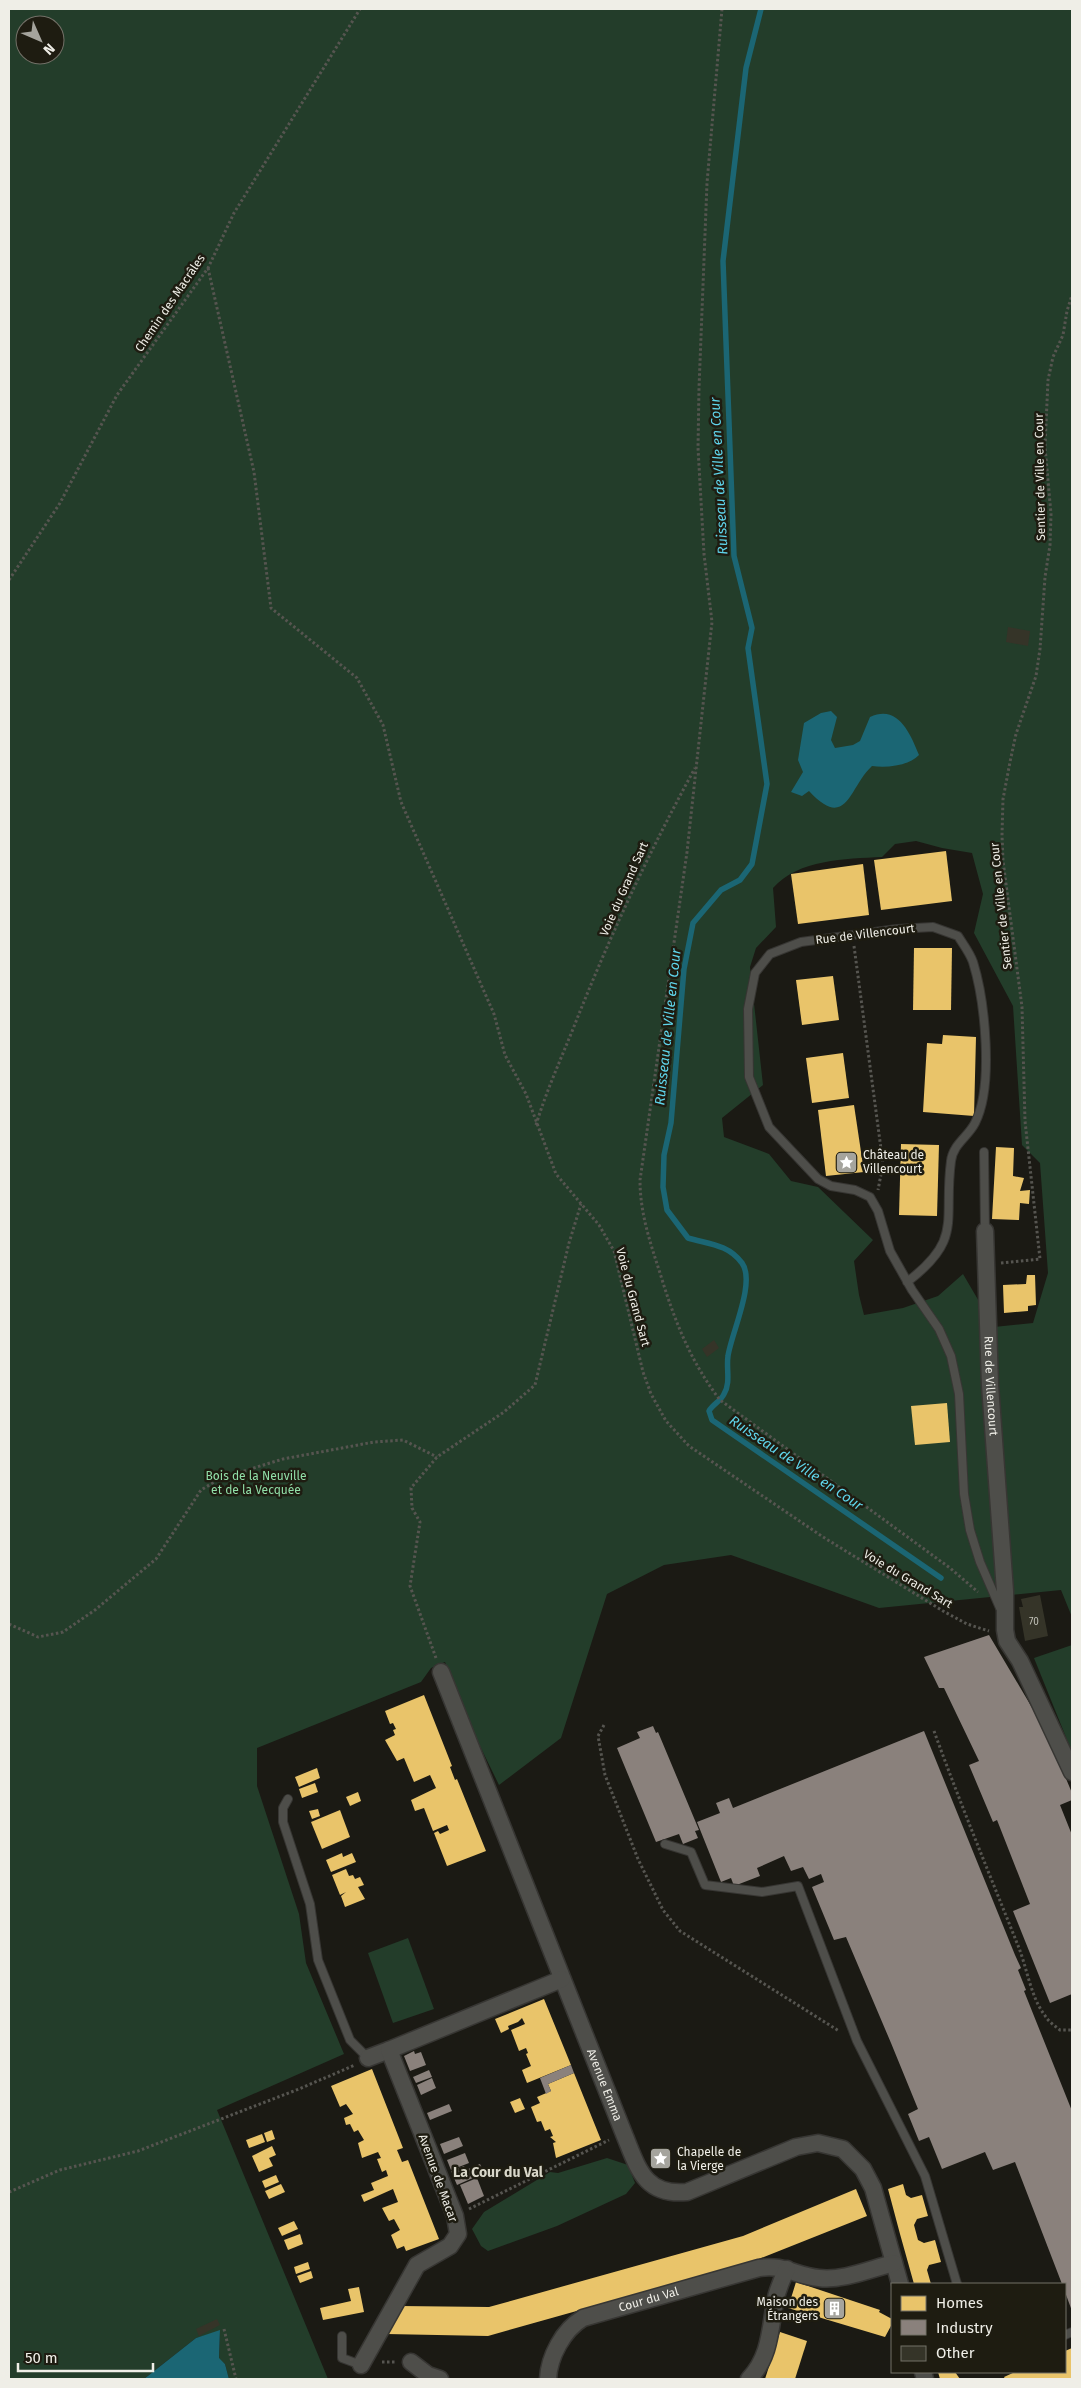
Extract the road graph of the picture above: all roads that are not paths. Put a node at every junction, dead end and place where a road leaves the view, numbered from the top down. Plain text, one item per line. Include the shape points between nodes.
1 (984, 1152) dead end
2 (985, 1231) joint
3 (907, 1282) junction
4 (1004, 1626) junction
5 (441, 1672) road end
6 (1072, 1772) edge
7 (288, 1799) dead end
8 (665, 1844) dead end
9 (562, 1979) junction
10 (389, 2050) junction
11 (368, 2058) joint
12 (894, 2263) junction
13 (787, 2269) junction
14 (900, 2283) edge
15 (957, 2283) edge
16 (342, 2336) dead end
17 (411, 2362) dead end
18 (361, 2365) joint
19 (440, 2379) edge
20 (548, 2379) edge
21 (749, 2379) edge

1 - 2 lane, Rue de Villencourt
2 - 4 street, Rue de Villencourt via 990,1385 1005,1591
3 - 3 lane, Rue de Villencourt via 938,1254 946,1237 950,1215 951,1159 958,1142 974,1124 982,1100 985,1080 983,1004 973,960 958,936 933,927 852,933 801,942 770,954 755,972 748,1009 749,1077 769,1127 818,1179 870,1197 878,1211 890,1251
3 - 4 lane, Rue de Villencourt via 939,1329 951,1356 959,1394 964,1494 970,1530
4 - 6 street, Rue de Villencourt via 1008,1641
5 - 9 street, Avenue Emma
7 - 11 lane via 283,1808 283,1822 310,1904 318,1960 350,2040
8 - 15 lane via 691,1852 705,1885 762,1892 798,1886 857,2042 925,2176
9 - 10 street
9 - 12 street, Avenue Emma via 631,2151 651,2186 669,2194 687,2192 796,2147 818,2143 843,2149 862,2169 873,2188
10 - 11 street
10 - 18 street, Avenue de Macar via 454,2216 458,2234 450,2246 417,2265
12 - 13 street, Cour du Val via 831,2279
12 - 14 street
13 - 20 street, Cour du Val via 758,2268 583,2318 572,2327 551,2359
13 - 21 street via 776,2300 765,2354
16 - 18 lane via 342,2358
17 - 19 street via 428,2375

